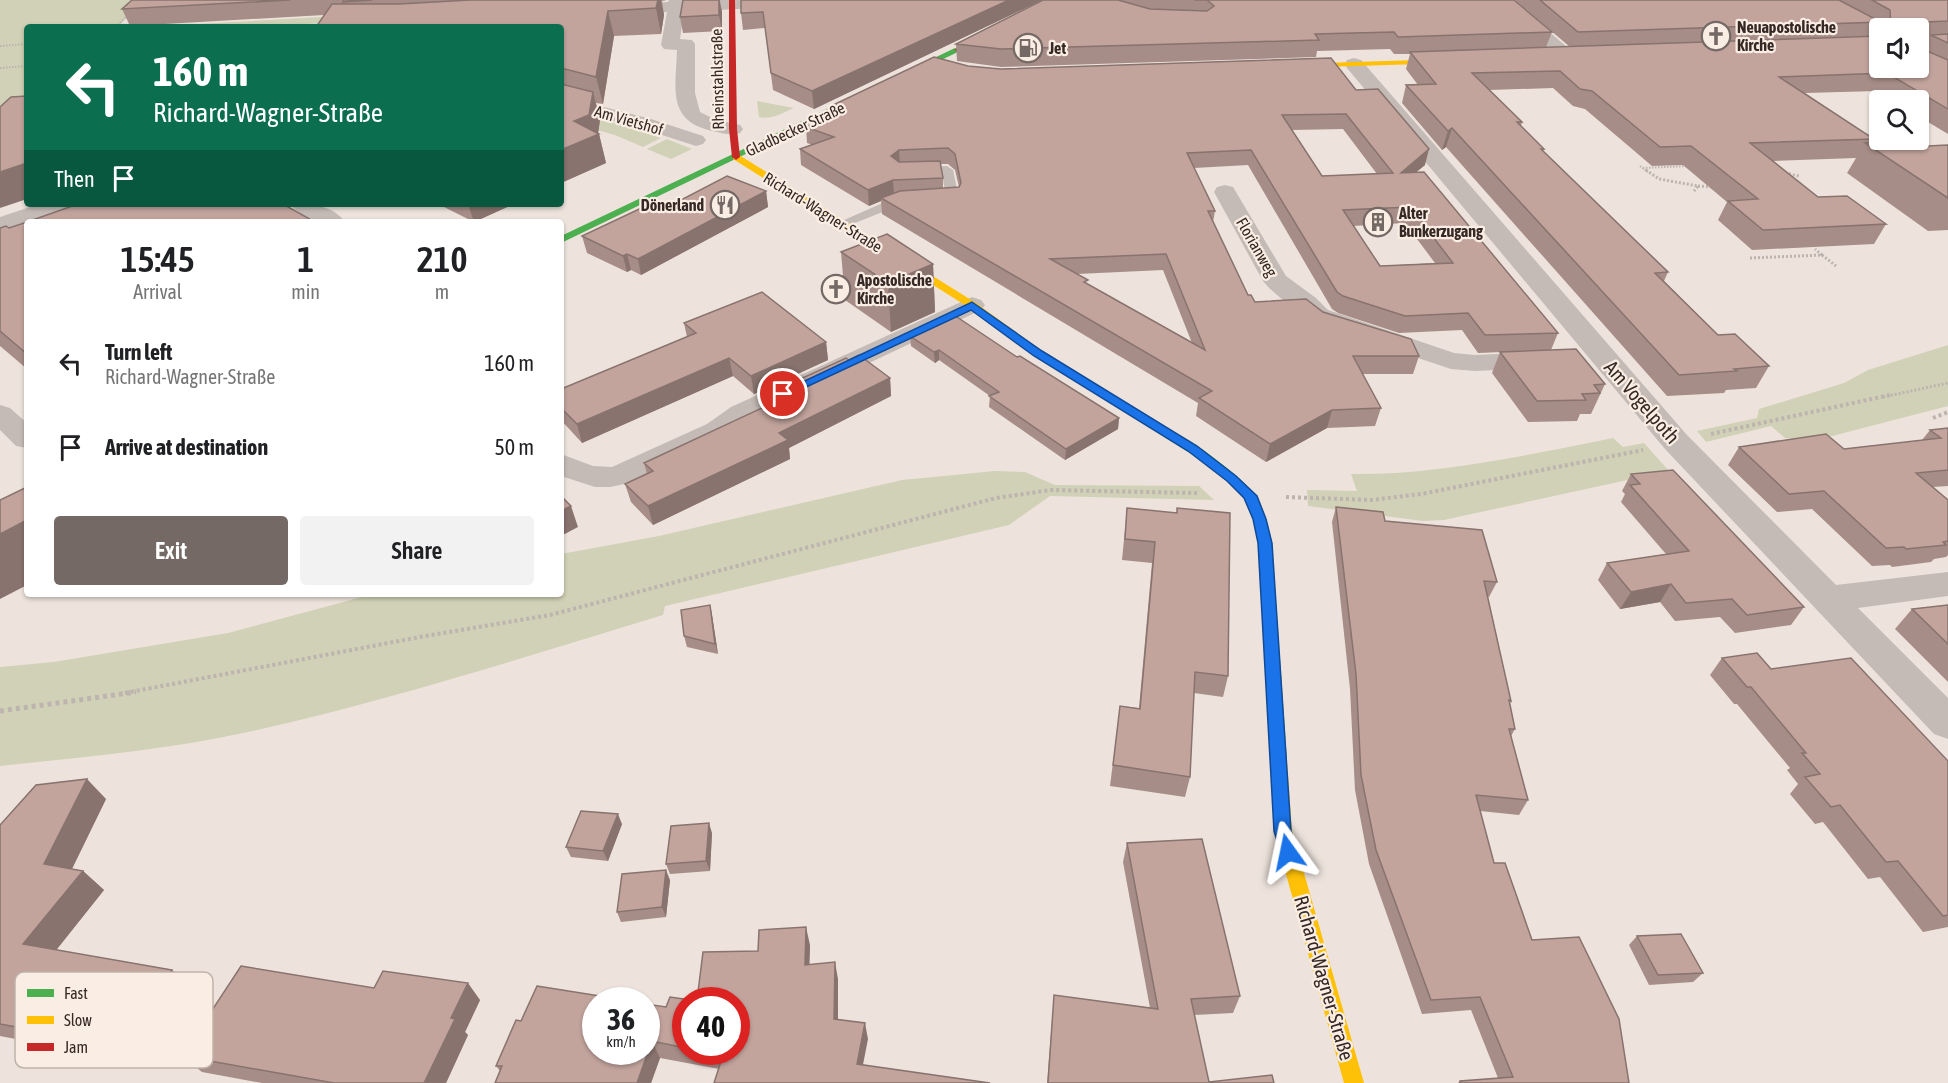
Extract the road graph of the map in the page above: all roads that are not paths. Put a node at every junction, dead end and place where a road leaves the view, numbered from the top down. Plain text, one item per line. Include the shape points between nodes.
1 (808, 0) edge
2 (1060, 0) edge
3 (1502, 0) edge
4 (1817, 0) edge
5 (732, 2) edge
6 (676, 6) edge
7 (606, 10) edge
8 (1869, 38) edge
9 (1574, 57) joint
10 (1547, 58) edge
11 (1468, 60) edge
12 (932, 63) junction
13 (1354, 64) junction
14 (1271, 67) edge
15 (950, 68) edge
16 (564, 103) edge
17 (733, 129) junction
18 (696, 140) dead end
19 (736, 157) junction
20 (900, 172) edge
21 (1225, 192) dead end
22 (52, 207) edge
23 (307, 207) edge
24 (328, 219) edge
25 (841, 224) junction
26 (0, 225) edge
27 (564, 239) edge
28 (972, 305) junction
29 (1603, 358) junction
30 (0, 414) edge
31 (24, 436) edge
32 (564, 466) edge
33 (1948, 584) edge
34 (1827, 599) junction
35 (1948, 723) edge
36 (1354, 1083) edge

1 - 5 street
2 - 12 street, Gladbecker Straße
3 - 9 street
4 - 8 street
5 - 6 street
5 - 17 street, Rheinstahlstraße
6 - 7 street
6 - 17 street, Am Vietshof via 670,45 686,45 686,99 691,115 708,124
9 - 10 street
11 - 13 street
12 - 15 street
12 - 19 street, Gladbecker Straße
13 - 14 street
13 - 29 street, Am Vogelpoth
16 - 18 street, Am Vietshof
17 - 19 street, Rheinstahlstraße
19 - 25 street, Richard-Wagner-Straße
19 - 27 street, Gladbecker Straße
20 - 25 lane via 947,170 952,199 898,201
21 - 29 street, Florianweg via 1276,281 1328,321 1451,361
22 - 26 street
23 - 24 street
25 - 28 street, Richard-Wagner-Straße
28 - 32 street via 741,413 717,431 618,476 588,477
28 - 36 street, Richard-Wagner-Straße via 1038,353 1192,448 1250,496 1265,543 1283,831
29 - 34 street, Am Vogelpoth via 1676,442
30 - 31 street
33 - 34 street
34 - 35 street, Am Vogelpoth

